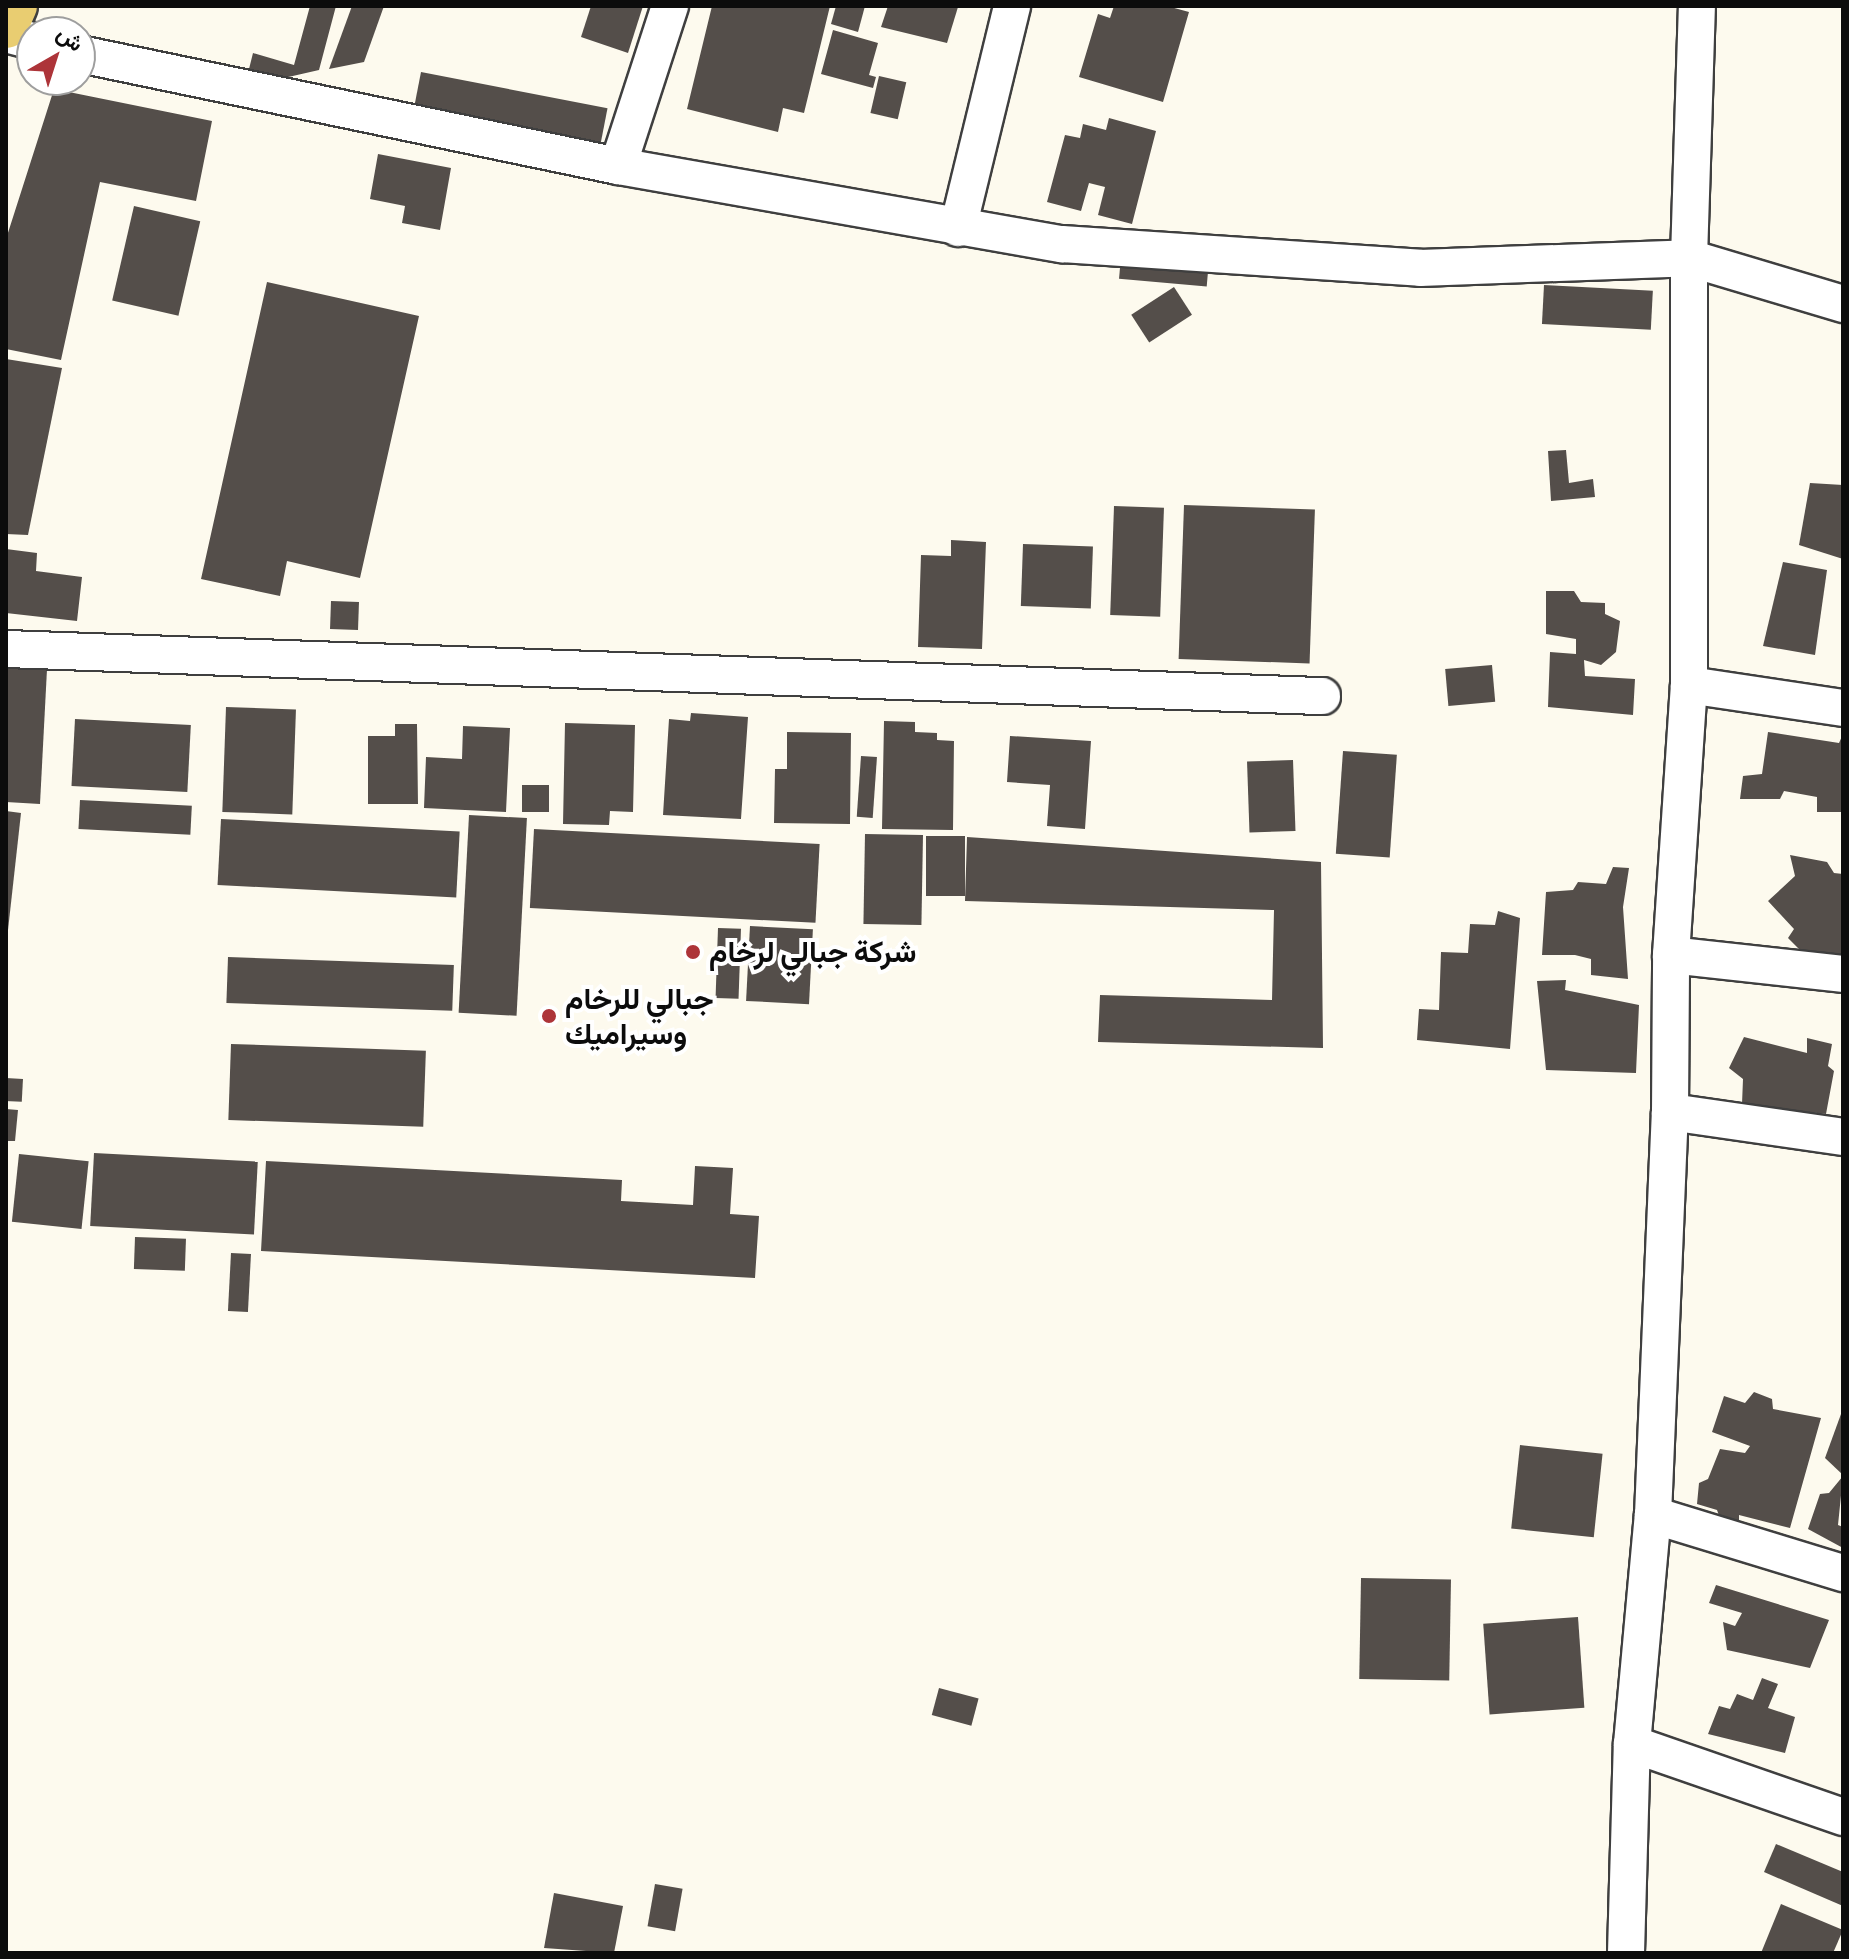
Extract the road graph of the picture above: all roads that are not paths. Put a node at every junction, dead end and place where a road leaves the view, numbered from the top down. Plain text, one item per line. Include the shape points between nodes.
1 (15, 6) edge
2 (670, 6) edge
3 (1012, 6) edge
4 (1697, 6) edge
5 (6, 26) edge
6 (96, 57) edge
7 (618, 166) junction
8 (958, 228) junction
9 (1689, 258) junction
10 (1843, 304) edge
11 (6, 649) edge
12 (1689, 685) junction
13 (1322, 696) dead end
14 (1843, 708) edge
15 (1671, 955) junction
16 (1843, 974) edge
17 (1670, 1112) junction
18 (1843, 1137) edge
19 (1653, 1515) junction
20 (1843, 1573) edge
21 (1632, 1744) junction
22 (1843, 1817) edge
23 (1626, 1953) edge

1 - 5 main road
2 - 7 street
3 - 8 street
4 - 9 street
6 - 7 street
7 - 8 street
8 - 9 street via 1062,244 1420,268
9 - 10 street
9 - 12 street
11 - 13 street
12 - 14 street
12 - 15 street
15 - 16 street
15 - 17 street
17 - 18 street
17 - 19 street
19 - 20 street
19 - 21 street
21 - 22 street
21 - 23 street

